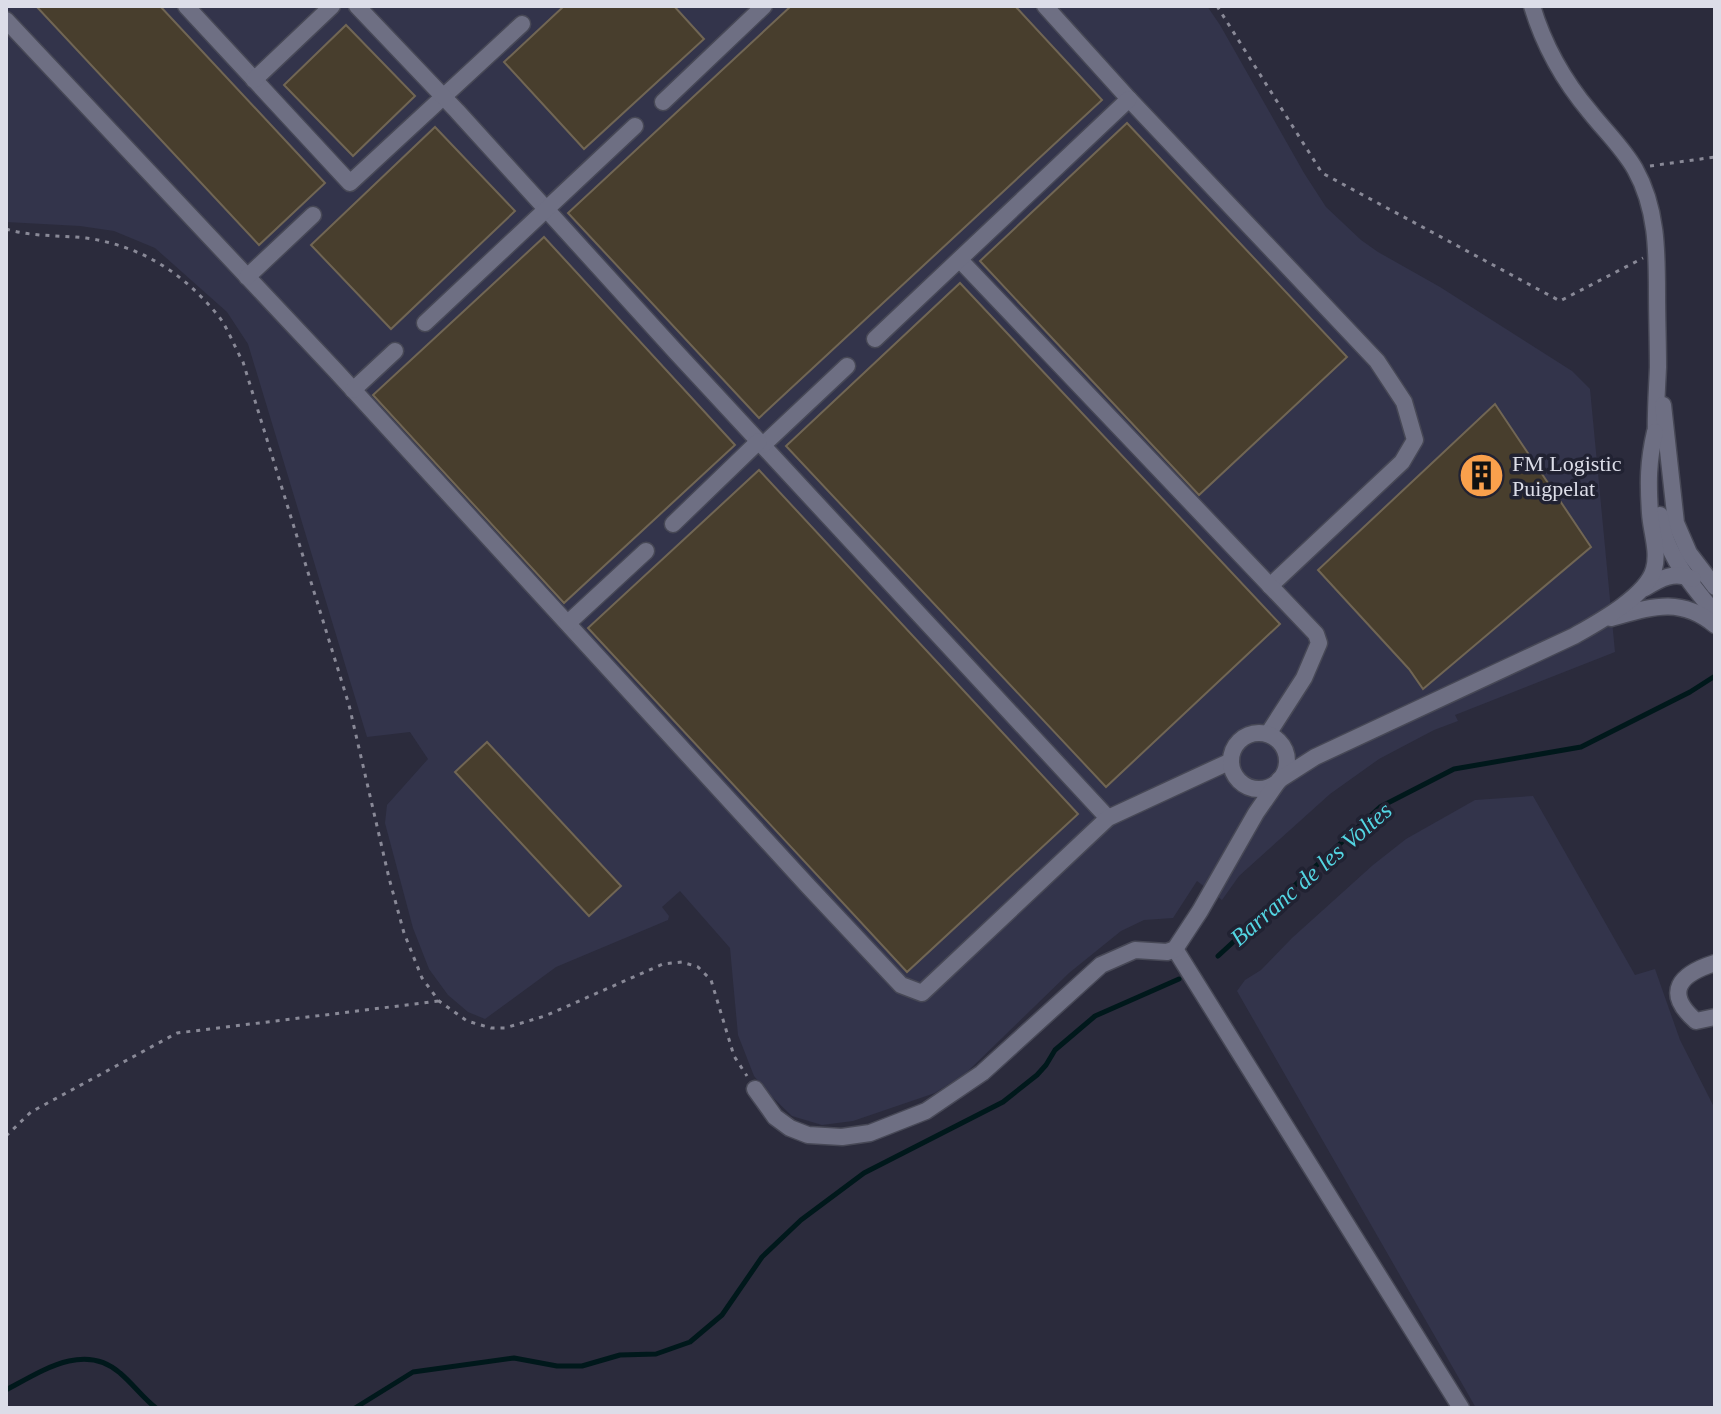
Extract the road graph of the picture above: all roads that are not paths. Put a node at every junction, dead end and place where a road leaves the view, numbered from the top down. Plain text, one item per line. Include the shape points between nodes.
1 (186, 6) edge
2 (332, 6) edge
3 (357, 6) edge
4 (764, 6) edge
5 (1045, 6) edge
6 (1532, 6) edge
7 (6, 20) edge
8 (522, 24) dead end
9 (254, 80) junction
10 (443, 97) junction
11 (1129, 99) junction
12 (663, 102) dead end
13 (635, 126) dead end
14 (546, 209) junction
15 (313, 215) dead end
16 (960, 260) junction
17 (247, 277) junction
18 (425, 323) dead end
19 (875, 339) dead end
20 (395, 351) dead end
21 (1658, 364) junction
22 (847, 366) dead end
23 (353, 390) junction
24 (1655, 432) junction
25 (761, 443) junction
26 (1673, 500) junction
27 (673, 524) dead end
28 (646, 551) dead end
29 (1687, 576) junction
30 (1270, 586) junction
31 (1715, 587) edge
32 (1641, 590) junction
33 (1715, 599) edge
34 (1667, 605) junction
35 (1715, 613) edge
36 (1602, 620) junction
37 (568, 623) junction
38 (1715, 625) edge
39 (1268, 734) junction
40 (1231, 761) junction
41 (1279, 780) junction
42 (1108, 818) junction
43 (1175, 949) junction
44 (1715, 963) edge
45 (1715, 1017) edge
46 (755, 1089) road end
47 (1461, 1408) edge

1 - 9 street
2 - 9 street
3 - 10 street
4 - 12 street
5 - 11 street
6 - 21 street via 1557,67 1635,168 1645,190 1657,251
7 - 17 street
8 - 10 street
9 - 10 street via 350,183
10 - 14 street
11 - 16 street
11 - 30 street via 1377,361 1404,402 1415,440 1402,462
13 - 14 street
14 - 18 street
14 - 25 street
15 - 17 street
16 - 19 street
16 - 30 street
17 - 23 street
20 - 23 street
21 - 24 street
21 - 26 street
22 - 25 street
23 - 37 street
24 - 29 street via 1661,526
24 - 32 street via 1648,460 1654,571
25 - 27 street
25 - 42 street
26 - 29 street via 1668,526
26 - 31 street via 1689,553
28 - 37 street
29 - 32 street via 1661,577
29 - 33 street
29 - 34 street
29 - 35 street
30 - 39 street via 1319,643 1304,678
32 - 36 street
34 - 36 street
34 - 38 street via 1688,609
36 - 41 street via 1315,757
37 - 42 street via 901,985 922,993
39 - 40 street via 1241,739
39 - 41 street via 1286,754
40 - 41 street via 1233,773 1246,786 1264,789
40 - 42 street
41 - 43 street
43 - 46 street via 1135,950 1101,965 982,1073 926,1111 870,1133 808,1135 775,1117
43 - 47 street
44 - 45 street via 1687,975 1678,996 1696,1021

